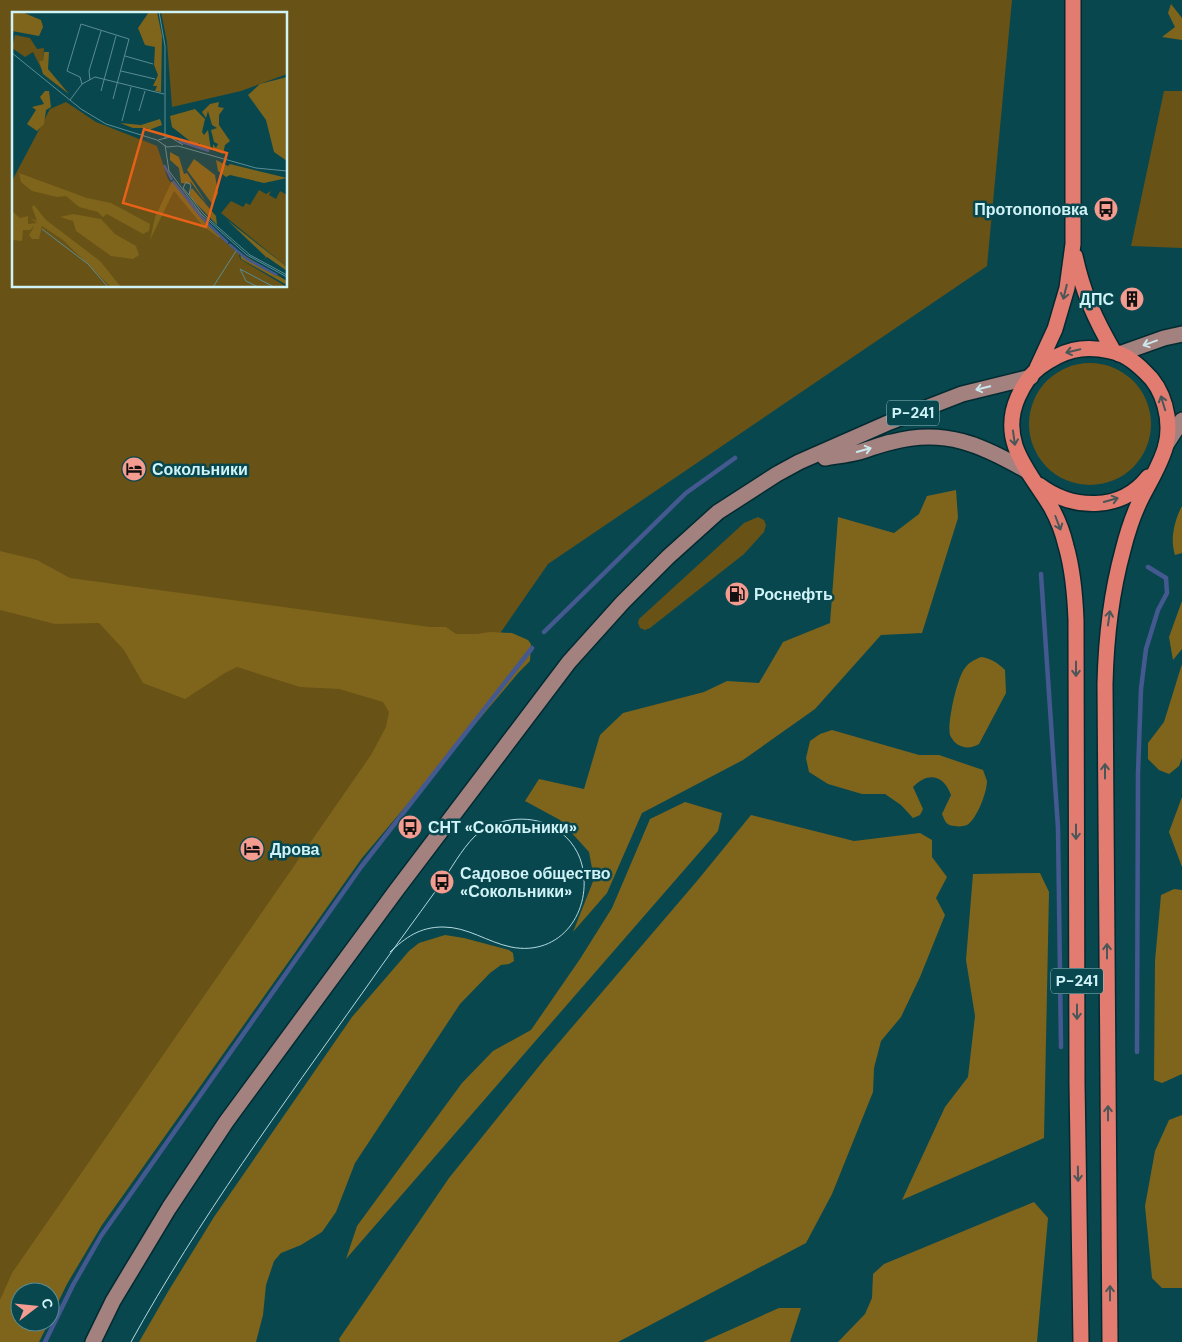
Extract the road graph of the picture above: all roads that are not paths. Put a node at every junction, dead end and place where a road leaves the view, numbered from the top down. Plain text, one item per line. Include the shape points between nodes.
1 (1073, 0) edge
2 (1072, 244) junction
3 (1182, 334) edge
4 (1116, 353) junction
5 (1034, 373) junction
6 (1182, 420) edge
7 (1166, 445) junction
8 (799, 462) junction
9 (1157, 466) junction
10 (1031, 476) junction
11 (93, 1342) edge
12 (1080, 1342) edge
13 (1110, 1342) edge

1 - 2 highway, Р-241
2 - 4 highway, Р-241 via 1091,309
2 -> 5 highway, Р-241 via 1055,329
3 -> 4 main road
4 -> 5 highway via 1093,348 1073,350 1053,357
7 -> 4 highway, Р-241 via 1168,421 1163,398 1152,378 1134,362
5 -> 8 main road, Р-241 via 962,394
5 -> 10 highway, Р-241 via 1023,385 1015,404 1012,424 1014,445
6 - 7 main road
7 - 9 highway, Р-241
8 -> 10 main road, Р-241 via 859,452 893,441 936,436 991,451
8 - 11 main road via 718,512 623,602 569,662 394,892 226,1122 169,1208 113,1301
10 -> 9 highway via 1050,493 1069,501 1096,504 1128,494
13 -> 9 highway, Р-241 via 1106,638 1112,593 1123,549 1138,505
10 -> 12 highway, Р-241 via 1052,510 1066,545 1074,582

